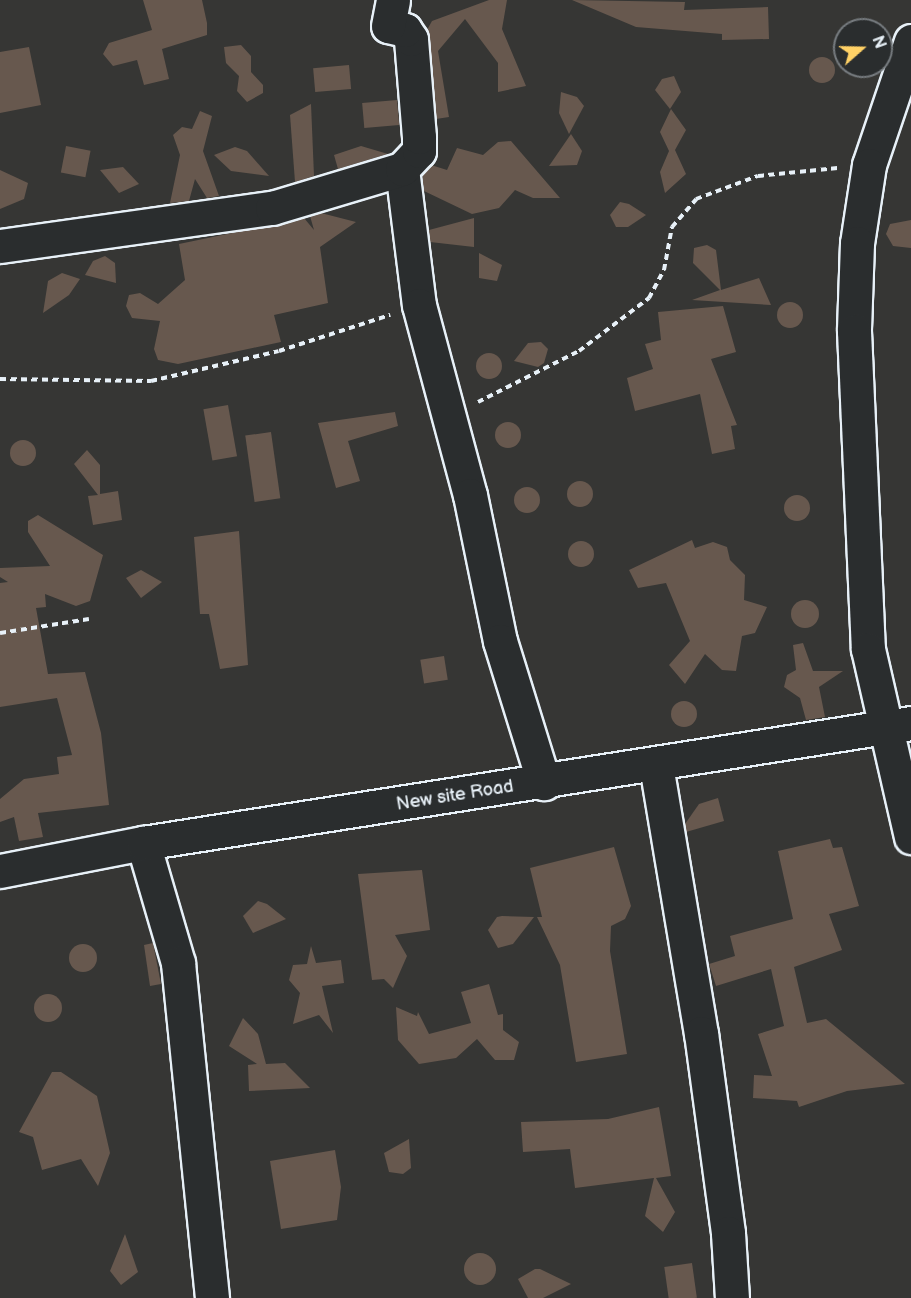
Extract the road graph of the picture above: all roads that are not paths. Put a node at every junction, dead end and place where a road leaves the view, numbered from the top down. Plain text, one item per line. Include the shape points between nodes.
1 (393, 0) edge
2 (911, 41) edge
3 (402, 169) junction
4 (0, 246) edge
5 (898, 725) edge
6 (656, 765) junction
7 (544, 783) junction
8 (911, 837) edge
9 (143, 843) junction
10 (0, 871) edge
11 (212, 1298) edge
12 (732, 1298) edge

1 - 3 street via 388,26 405,30 411,39 419,137 419,151
2 - 5 street via 869,165 857,243 854,343 868,649
3 - 4 street via 248,212
3 - 7 street via 419,305 500,642
5 - 6 street, New site Road
5 - 8 street
6 - 7 street, New site Road
6 - 12 street via 701,1033 728,1233
7 - 9 street, New site Road
9 - 10 street, New site Road
9 - 11 street via 178,963

